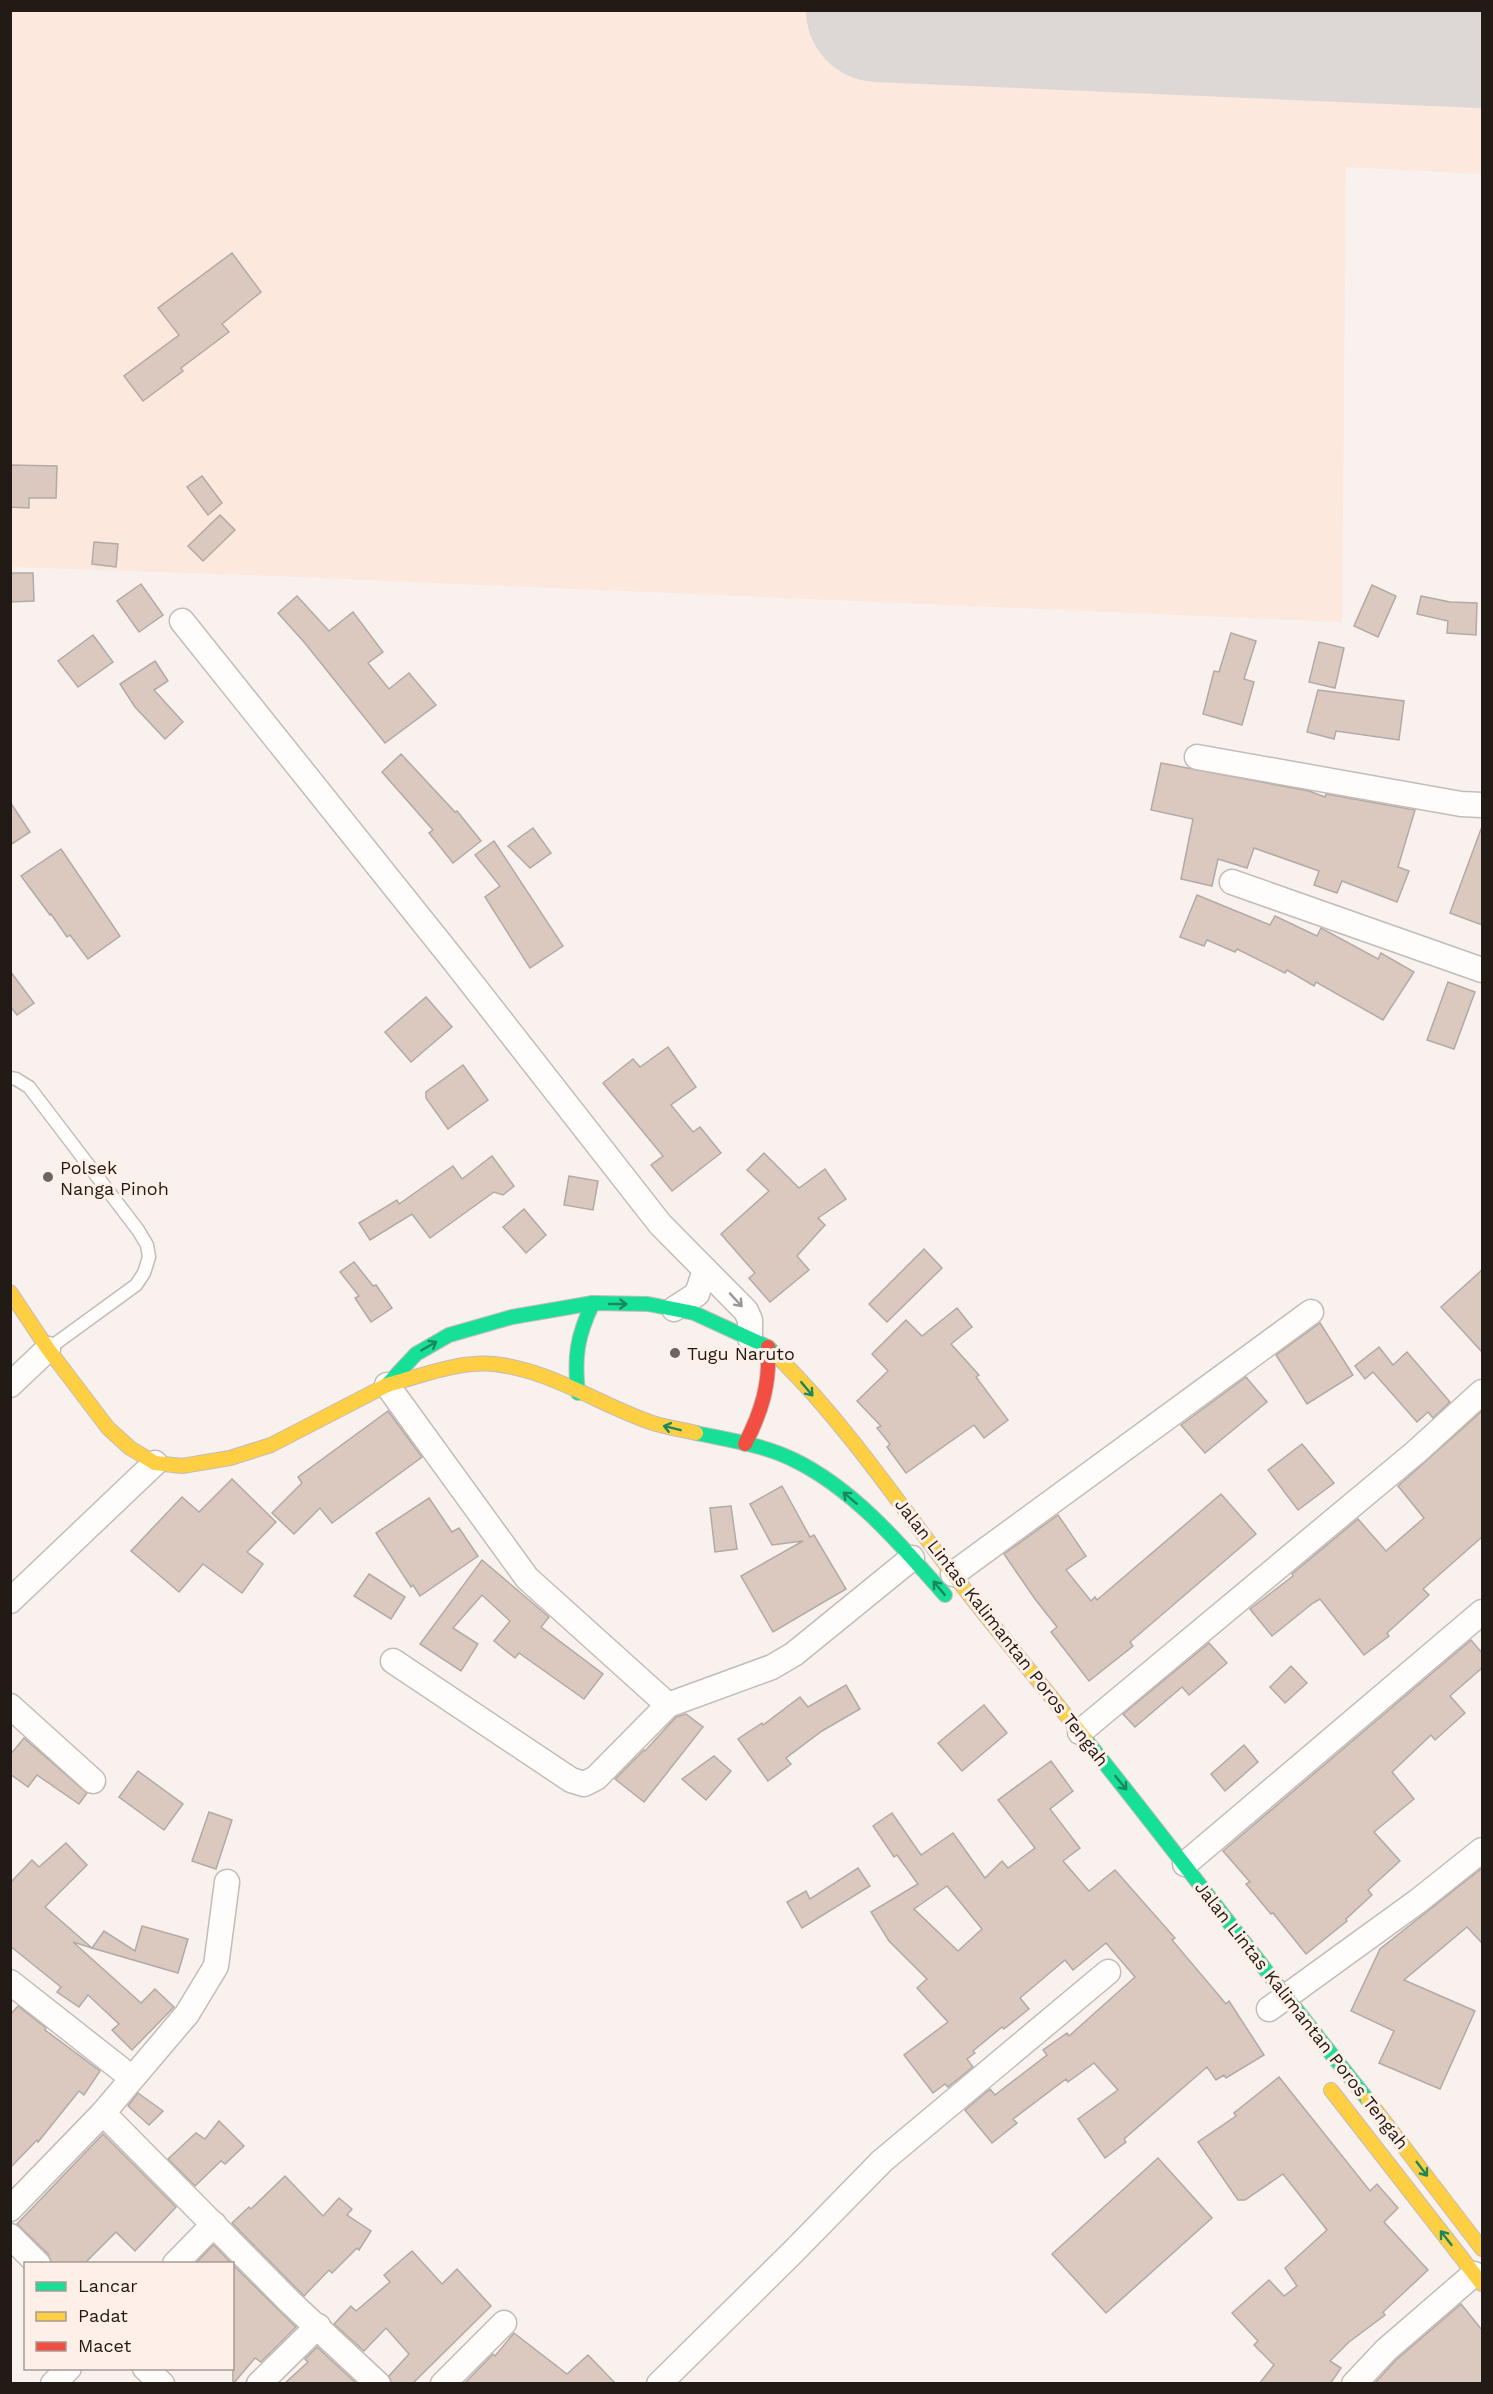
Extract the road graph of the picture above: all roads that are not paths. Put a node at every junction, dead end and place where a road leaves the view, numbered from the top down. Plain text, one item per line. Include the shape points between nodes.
1 (182, 621) dead end
2 (1197, 757) dead end
3 (1482, 805) edge
4 (1232, 882) dead end
5 (1482, 970) edge
6 (10, 1078) edge
7 (705, 1270) junction
8 (10, 1292) edge
9 (593, 1303) junction
10 (674, 1309) junction
11 (1311, 1312) dead end
12 (759, 1342) junction
13 (48, 1349) junction
14 (10, 1385) edge
15 (387, 1385) junction
16 (578, 1392) junction
17 (1482, 1392) edge
18 (745, 1444) junction
19 (155, 1463) junction
20 (912, 1558) junction
21 (953, 1574) junction
22 (10, 1601) edge
23 (956, 1608) dead end
24 (1482, 1612) edge
25 (393, 1661) dead end
26 (668, 1705) junction
27 (10, 1706) edge
28 (1080, 1732) junction
29 (93, 1781) dead end
30 (1482, 1850) edge
31 (1185, 1864) junction
32 (227, 1882) dead end
33 (1108, 1972) dead end
34 (11, 1985) edge
35 (1273, 2006) junction
36 (132, 2078) junction
37 (1325, 2082) dead end
38 (103, 2113) junction
39 (10, 2209) edge
40 (214, 2224) junction
41 (10, 2236) edge
42 (1482, 2249) edge
43 (36, 2262) edge
44 (177, 2262) edge
45 (1478, 2279) edge
46 (504, 2323) dead end
47 (318, 2326) junction
48 (67, 2370) edge
49 (147, 2370) edge
50 (53, 2384) edge
51 (162, 2384) edge
52 (258, 2384) edge
53 (378, 2384) edge
54 (443, 2384) edge
55 (659, 2384) edge
56 (1354, 2384) edge

1 - 7 street via 660,1224
2 - 3 street
4 - 5 street
6 - 13 lane via 29,1087 80,1151 138,1230 149,1257 136,1285
7 - 10 street via 697,1293
7 -> 12 street via 746,1311
8 - 13 main road, Jalan Lintas Kalimantan Poros Tengah
9 -> 10 main road, Jalan Lintas Kalimantan Poros Tengah via 648,1304
15 -> 9 main road, Jalan Lintas Kalimantan Poros Tengah via 417,1354 449,1335 512,1317
9 - 16 main road via 576,1344
10 - 12 main road, Jalan Lintas Kalimantan Poros Tengah via 694,1313
11 - 21 street
12 - 18 main road via 768,1396
12 -> 21 main road, Jalan Lintas Kalimantan Poros Tengah via 792,1371 837,1424
13 - 14 street
13 - 19 main road, Jalan Lintas Kalimantan Poros Tengah via 108,1428
15 - 16 main road, Jalan Lintas Kalimantan Poros Tengah via 460,1365 493,1364 525,1370
15 - 19 main road, Jalan Lintas Kalimantan Poros Tengah via 271,1445 230,1458 182,1466
15 - 26 street via 527,1578
18 -> 16 main road, Jalan Lintas Kalimantan Poros Tengah via 649,1422
17 - 28 street via 1416,1452
20 -> 18 main road, Jalan Lintas Kalimantan Poros Tengah via 827,1478 793,1459
19 - 22 street
23 -> 20 main road, Jalan Lintas Kalimantan Poros Tengah
20 - 26 street via 794,1654 772,1667
21 - 28 main road, Jalan Lintas Kalimantan Poros Tengah
24 - 31 street
25 - 26 street via 571,1780 584,1784 596,1778
27 - 29 street
28 -> 31 main road, Jalan Lintas Kalimantan Poros Tengah
30 - 35 street
31 - 35 main road, Jalan Lintas Kalimantan Poros Tengah
32 - 36 street via 216,1966 187,2014
33 - 55 street via 882,2161
34 - 36 street
35 -> 42 main road, Jalan Lintas Kalimantan Poros Tengah via 1412,2156
36 - 38 street
45 -> 37 main road, Jalan Lintas Kalimantan Poros Tengah
38 - 39 street
38 - 40 street
40 - 44 street
40 - 47 street
41 - 43 street
45 - 56 street via 1386,2350
46 - 54 street
47 - 52 street
47 - 53 street
48 - 50 street
49 - 51 street

